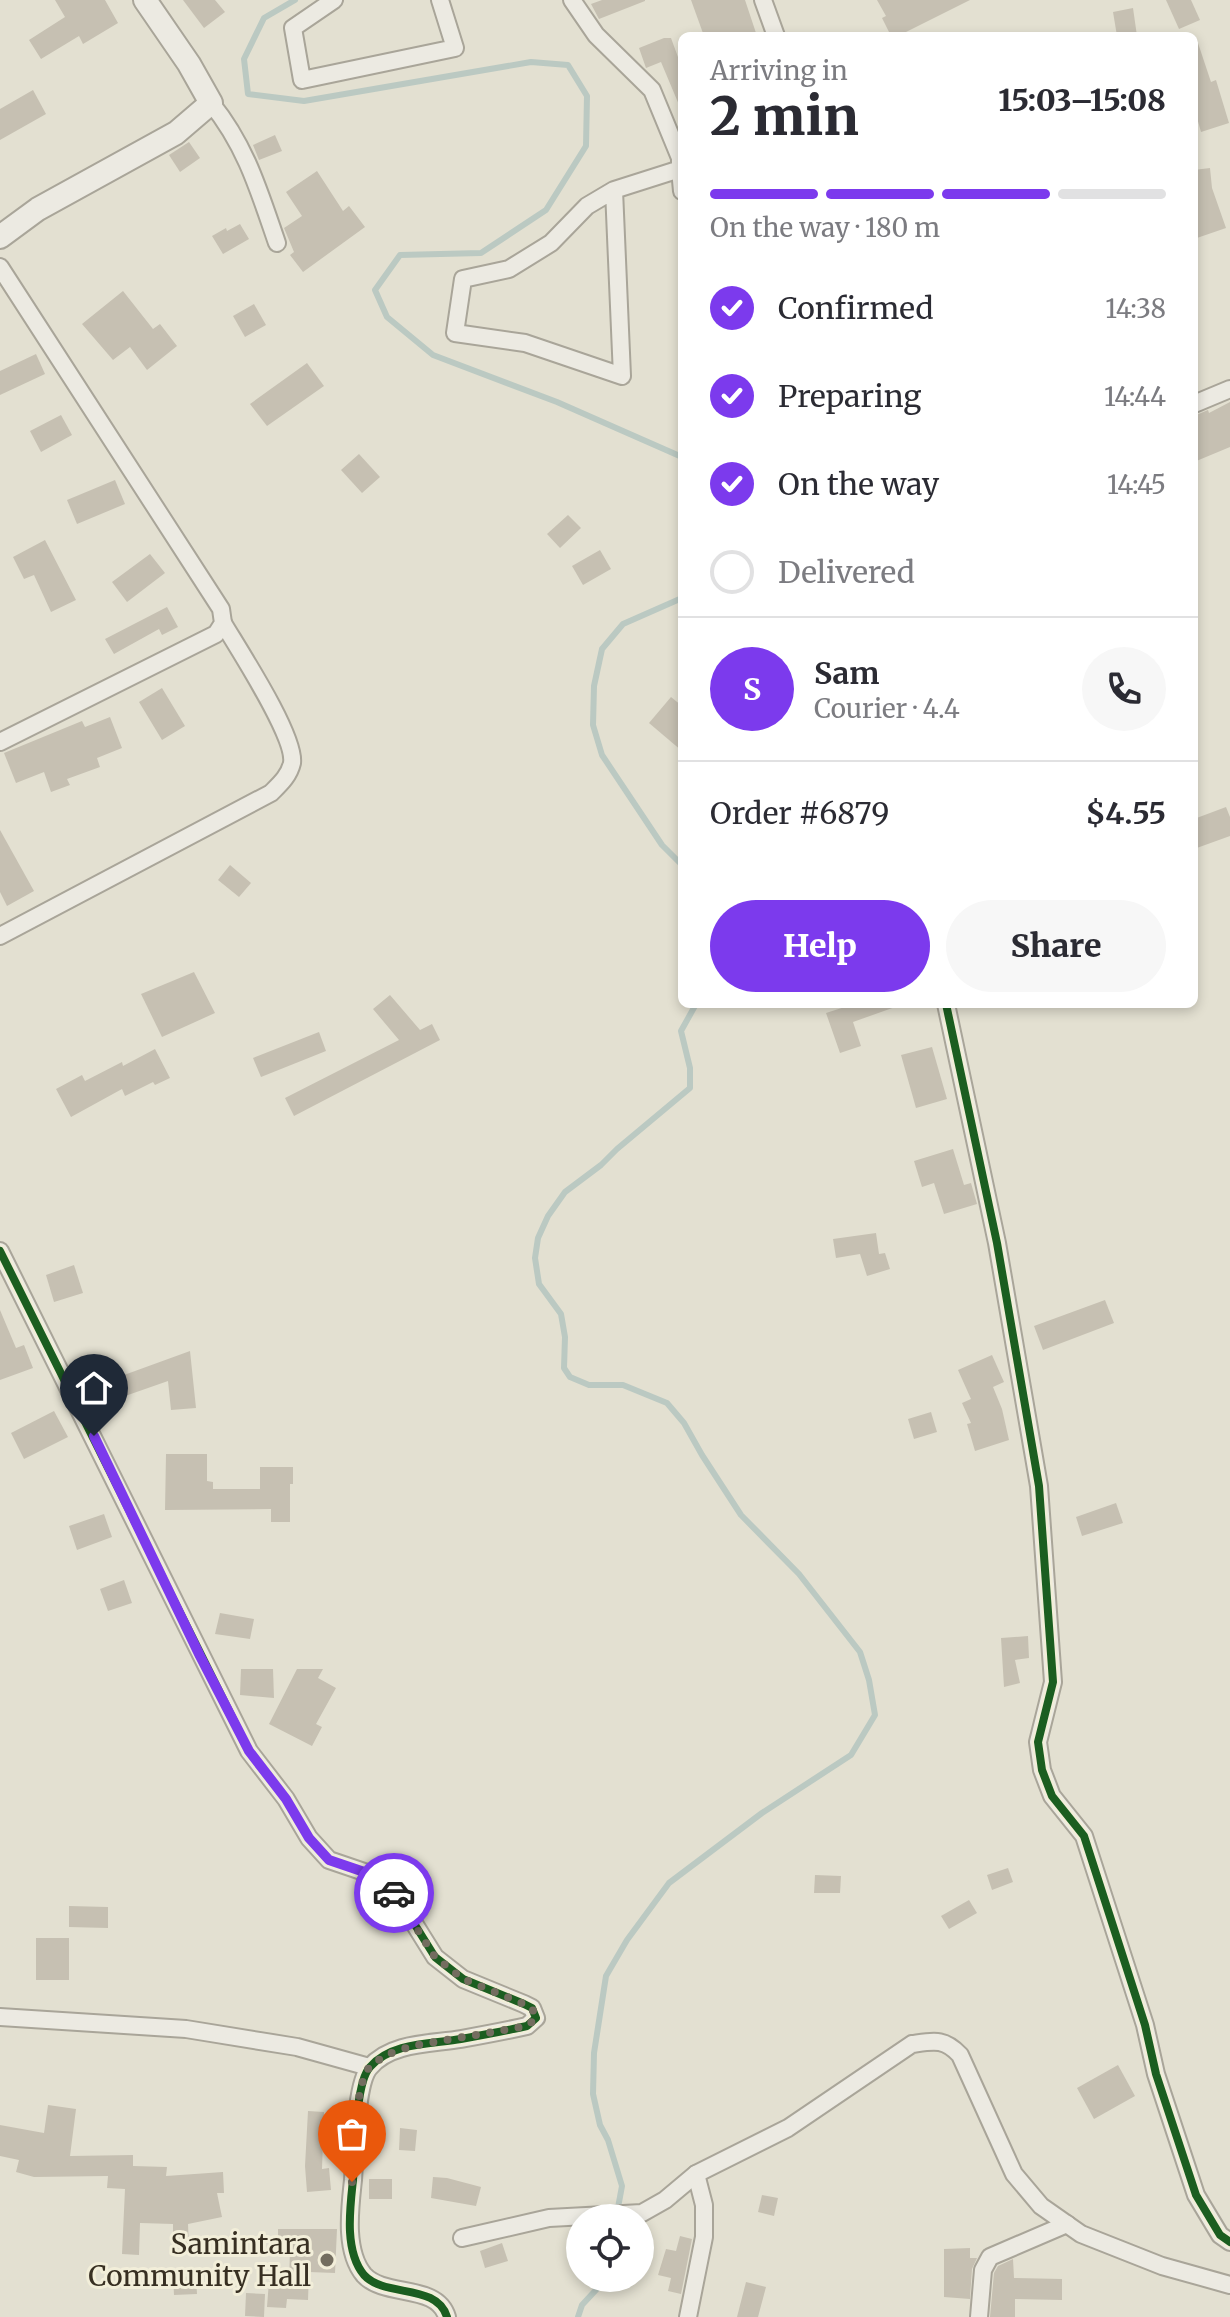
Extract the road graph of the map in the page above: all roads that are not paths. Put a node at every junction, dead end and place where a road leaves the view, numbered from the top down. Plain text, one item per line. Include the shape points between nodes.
1 (145, 0) edge
2 (334, 0) edge
3 (440, 0) edge
4 (572, 0) edge
5 (763, 0) edge
6 (775, 32) edge
7 (211, 103) junction
8 (678, 153) edge
9 (678, 170) edge
10 (614, 190) junction
11 (0, 237) edge
12 (277, 243) dead end
13 (0, 267) edge
14 (1230, 389) edge
15 (1198, 402) edge
16 (223, 623) junction
17 (0, 742) edge
18 (0, 936) edge
19 (947, 1008) edge
20 (0, 1251) edge
21 (0, 2017) edge
22 (369, 2067) junction
23 (696, 2174) junction
24 (1067, 2224) junction
25 (462, 2238) dead end
26 (1230, 2242) edge
27 (1230, 2285) edge
28 (447, 2317) edge
29 (688, 2317) edge
30 (979, 2317) edge

1 - 7 street
2 - 3 street via 293,28 302,80 455,48
4 - 8 street via 596,35 652,90
5 - 6 street
7 - 11 street via 176,133 38,209
7 - 12 street via 249,163
9 - 10 street
10 - 10 street via 622,376 525,343 455,333 463,279 509,269 551,243 587,206
13 - 16 street via 221,609
14 - 15 street
16 - 17 street via 216,634
16 - 18 street via 288,737 293,759 288,776 244,809
19 - 26 street via 997,1243 1039,1486 1053,1682 1038,1742 1042,1770 1052,1796 1084,1836 1196,2195
20 - 22 street via 249,1751 309,1838 329,1860 376,1876 397,1896 435,1957 453,1972 535,2013 527,2026 412,2046
21 - 22 street via 186,2029 297,2047
22 - 28 street via 360,2088 350,2213 354,2251 365,2275 438,2302
23 - 24 street via 788,2128 912,2044 933,2041 950,2044 960,2055 1014,2174 1041,2206
23 - 25 street via 642,2213 580,2214
23 - 29 street via 704,2205 704,2237
24 - 27 street via 1162,2266
24 - 30 street via 990,2257 983,2270

